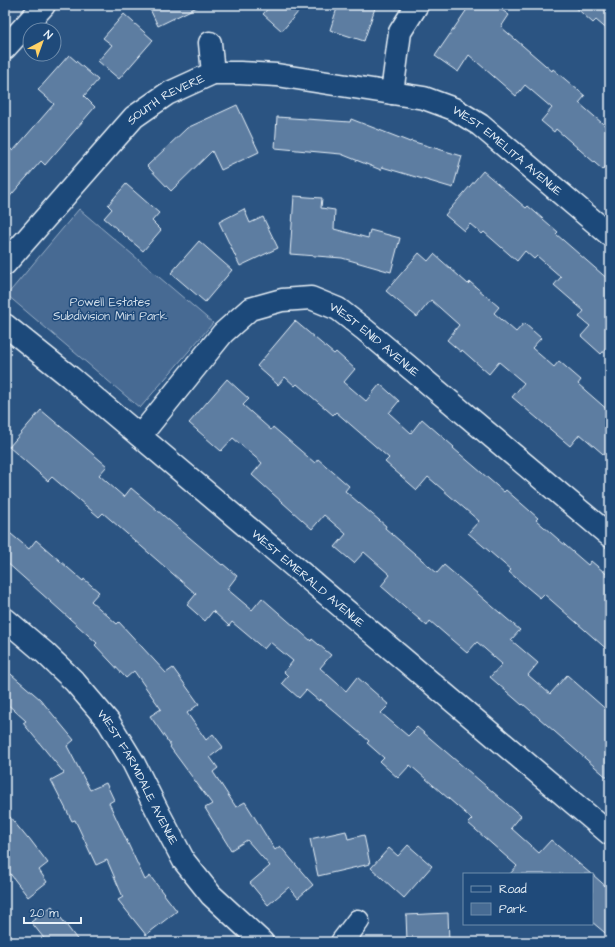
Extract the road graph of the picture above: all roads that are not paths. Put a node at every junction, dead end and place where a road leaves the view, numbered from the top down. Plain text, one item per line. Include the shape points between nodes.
1 (44, 5) edge
2 (417, 5) edge
3 (210, 43) dead end
4 (5, 48) edge
5 (213, 73) junction
6 (392, 93) junction
7 (610, 235) edge
8 (5, 264) edge
9 (5, 325) edge
10 (140, 436) junction
11 (610, 536) edge
12 (5, 619) edge
13 (610, 834) edge
14 (358, 921) dead end
15 (262, 942) edge
16 (342, 942) edge

1 - 4 street
2 - 6 street via 400,32
3 - 5 street
5 - 6 street, SOUTH REVERE via 277,75
5 - 8 street, SOUTH REVERE via 167,94 134,117
6 - 7 street, WEST EMELITA AVENUE via 424,98 454,109 480,125
9 - 10 street, WEST EMERALD AVENUE
10 - 11 street, WEST ENID AVENUE via 223,333 250,309 282,300 311,298 338,309 365,330
10 - 13 street, WEST EMERALD AVENUE
12 - 15 street, WEST FARMDALE AVENUE via 74,681 108,721 133,762 184,861 211,895
14 - 16 street

